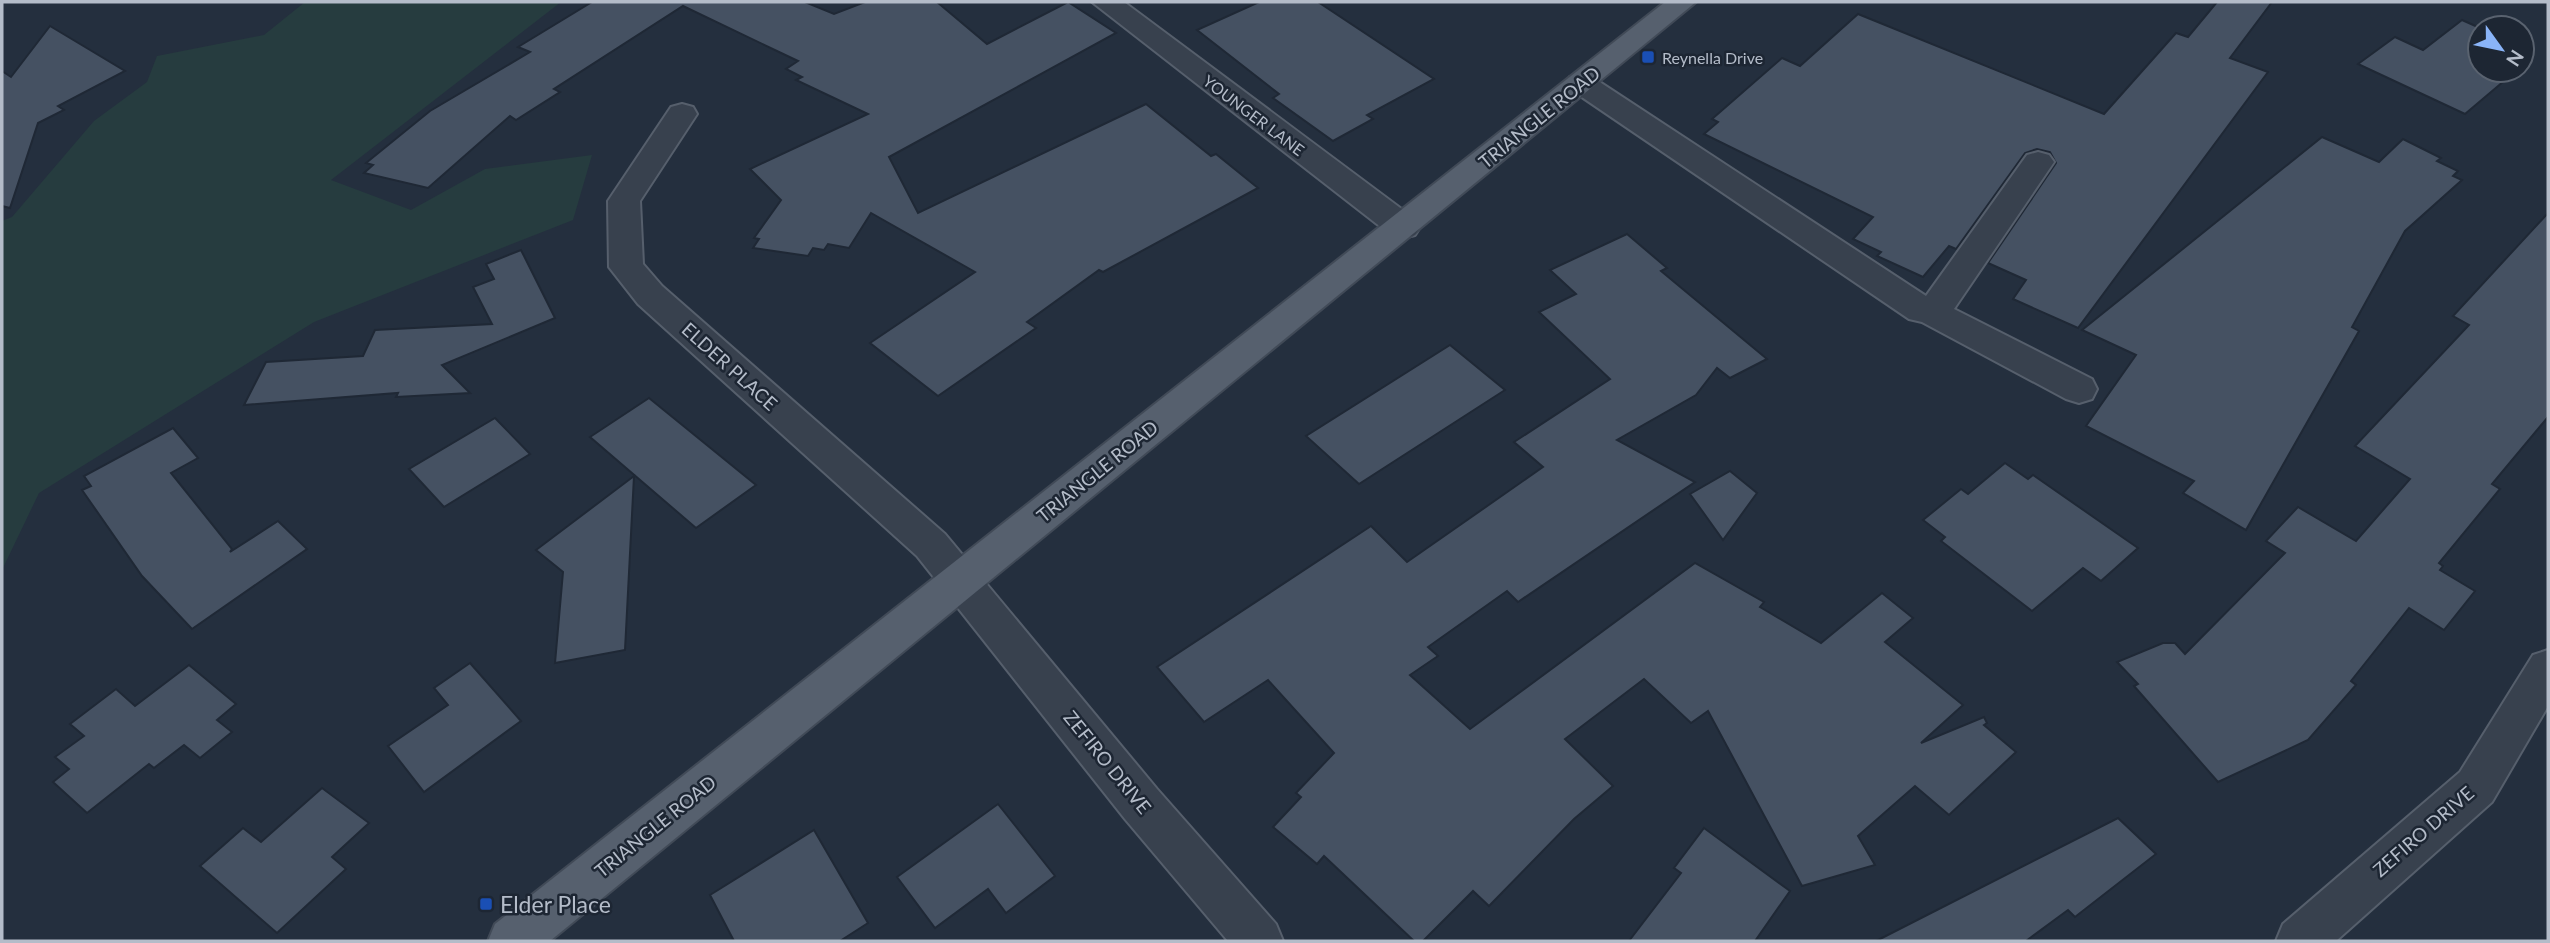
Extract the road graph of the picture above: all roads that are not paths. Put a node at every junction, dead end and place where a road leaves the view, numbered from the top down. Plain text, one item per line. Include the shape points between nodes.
1 (1106, 2) edge
2 (1682, 2) edge
3 (1581, 83) junction
4 (682, 114) dead end
5 (2038, 162) dead end
6 (1403, 227) junction
7 (1928, 310) junction
8 (2079, 389) dead end
9 (958, 581) junction
10 (2548, 668) edge
11 (512, 941) edge
12 (1259, 941) edge
13 (2300, 941) edge

1 - 6 street, YOUNGER LANE
2 - 3 main road, TRIANGLE ROAD
3 - 6 main road, TRIANGLE ROAD
3 - 7 street via 1913,305
4 - 9 street, ELDER PLACE via 624,201 626,267 650,295 931,545
5 - 7 street via 1940,303
6 - 9 main road, TRIANGLE ROAD
7 - 8 street
9 - 11 main road, TRIANGLE ROAD
9 - 12 street, ZEFIRO DRIVE
10 - 13 street, ZEFIRO DRIVE via 2476,787

